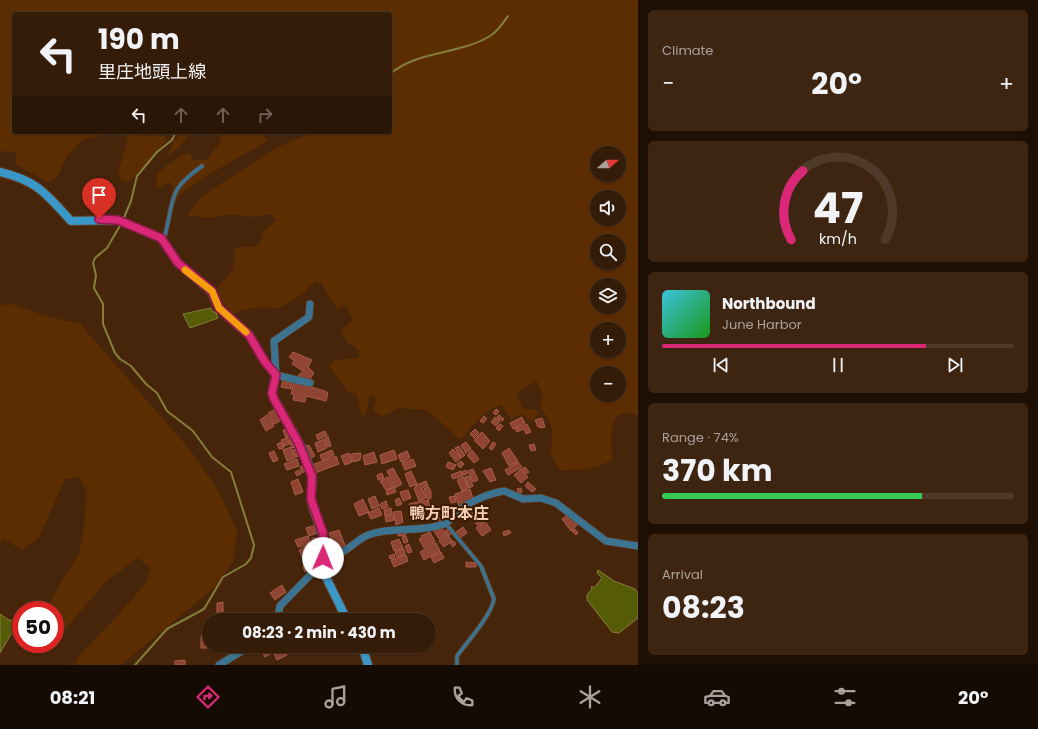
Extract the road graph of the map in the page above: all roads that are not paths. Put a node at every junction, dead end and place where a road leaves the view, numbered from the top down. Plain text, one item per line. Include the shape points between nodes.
1 (202, 166) dead end
2 (0, 172) edge
3 (161, 238) junction
4 (310, 304) dead end
5 (276, 375) junction
6 (310, 382) dead end
7 (446, 524) junction
8 (638, 546) edge
9 (322, 562) junction
10 (278, 613) edge
11 (344, 613) edge
12 (239, 653) edge
13 (364, 653) edge
14 (219, 665) edge
15 (368, 665) edge
16 (457, 665) edge

1 - 3 lane via 175,189 165,235
2 - 3 main road via 32,183 43,190 71,221 99,219 122,222
3 - 5 main road via 178,263 212,291 219,308 249,335
4 - 5 street via 309,317 274,341
5 - 6 street
5 - 9 main road via 272,393 274,399 301,448 312,476 311,499 323,533
7 - 8 street via 459,509 504,491 523,499 542,498 556,503 606,541
7 - 9 street via 370,534 346,551
7 - 16 lane via 481,566 494,599 479,627 457,656
9 - 10 street via 280,606
9 - 11 main road
12 - 14 street
13 - 15 main road

